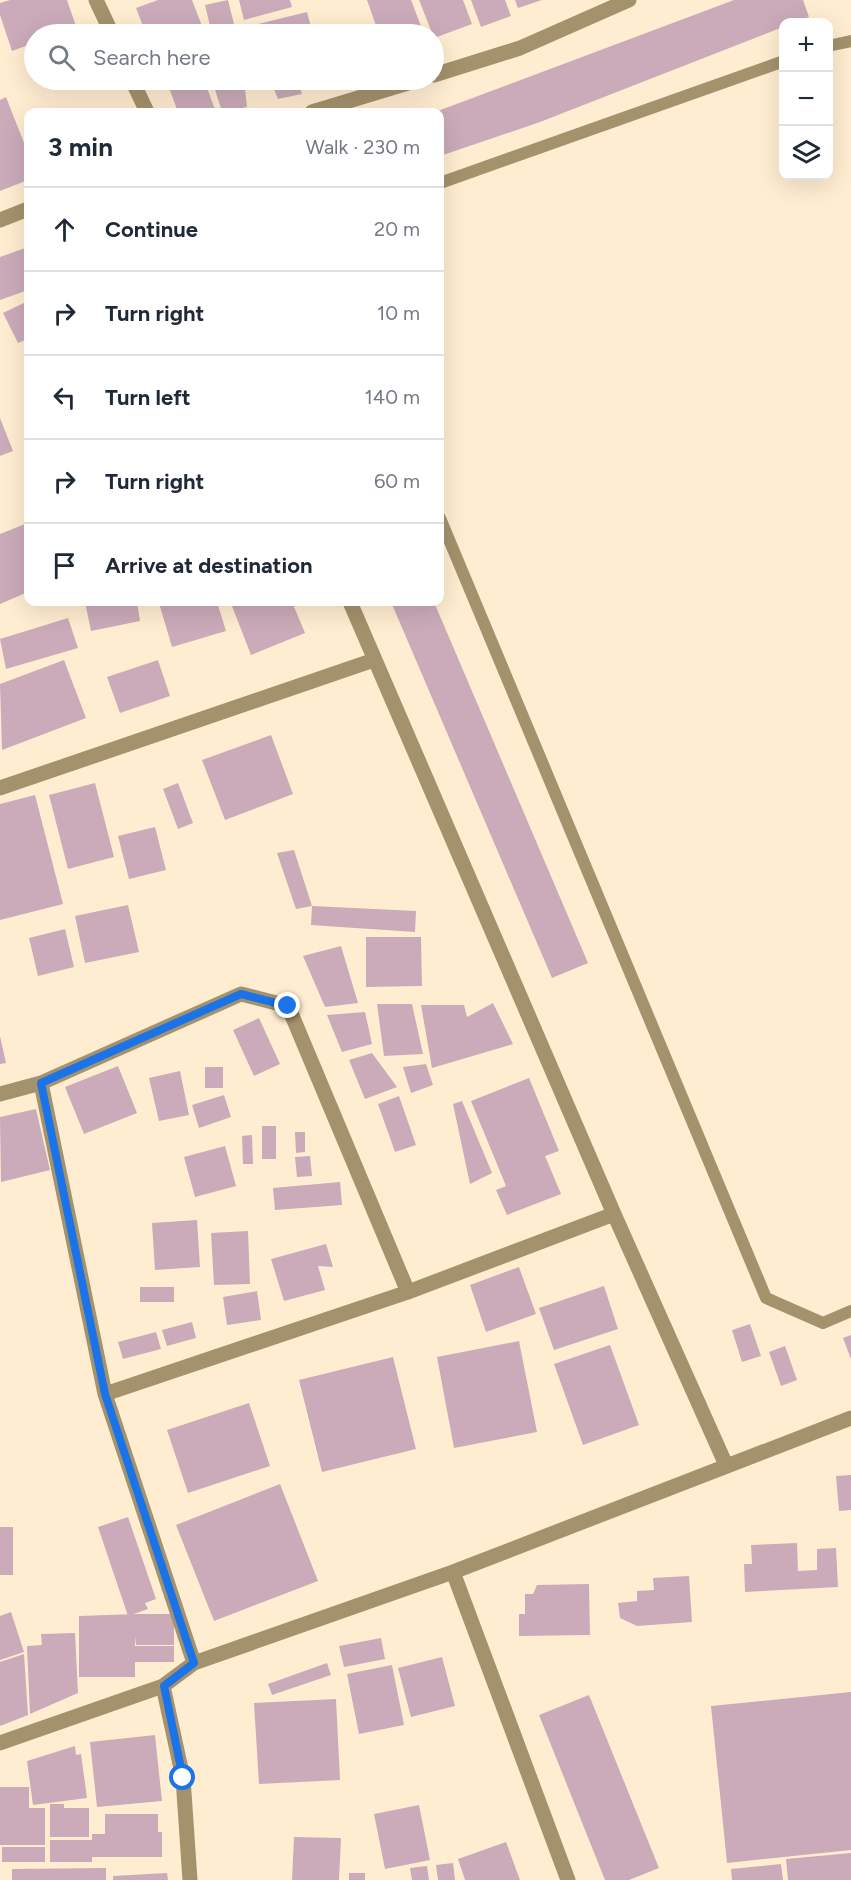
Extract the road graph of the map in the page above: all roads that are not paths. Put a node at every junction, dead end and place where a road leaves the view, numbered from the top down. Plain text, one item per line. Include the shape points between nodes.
1 (96, 0) edge
2 (629, 0) edge
3 (107, 24) edge
4 (851, 41) edge
5 (833, 45) edge
6 (779, 62) edge
7 (444, 72) edge
8 (137, 90) edge
9 (385, 90) edge
10 (145, 108) edge
11 (325, 108) edge
12 (444, 182) edge
13 (24, 211) edge
14 (0, 220) edge
15 (444, 528) edge
16 (352, 606) edge
17 (374, 660) junction
18 (0, 788) edge
19 (41, 1083) junction
20 (0, 1094) edge
21 (614, 1214) junction
22 (408, 1292) junction
23 (851, 1311) edge
24 (105, 1394) junction
25 (851, 1418) edge
26 (726, 1465) junction
27 (453, 1572) junction
28 (194, 1663) junction
29 (164, 1686) junction
30 (0, 1743) edge
31 (190, 1880) edge
32 (568, 1880) edge

1 - 3 street
2 - 7 street via 520,48
4 - 5 lane
6 - 12 lane
8 - 10 street
9 - 11 street
13 - 14 street
15 - 23 lane via 766,1298 823,1323
16 - 17 street
17 - 18 street
17 - 21 street
19 - 20 street
19 - 22 street via 241,994 288,1006
19 - 24 street
21 - 22 street
21 - 26 street
22 - 24 street
24 - 28 street
25 - 26 street
26 - 27 street
27 - 28 street
27 - 32 street
28 - 29 street
29 - 30 street
29 - 31 street via 183,1778

